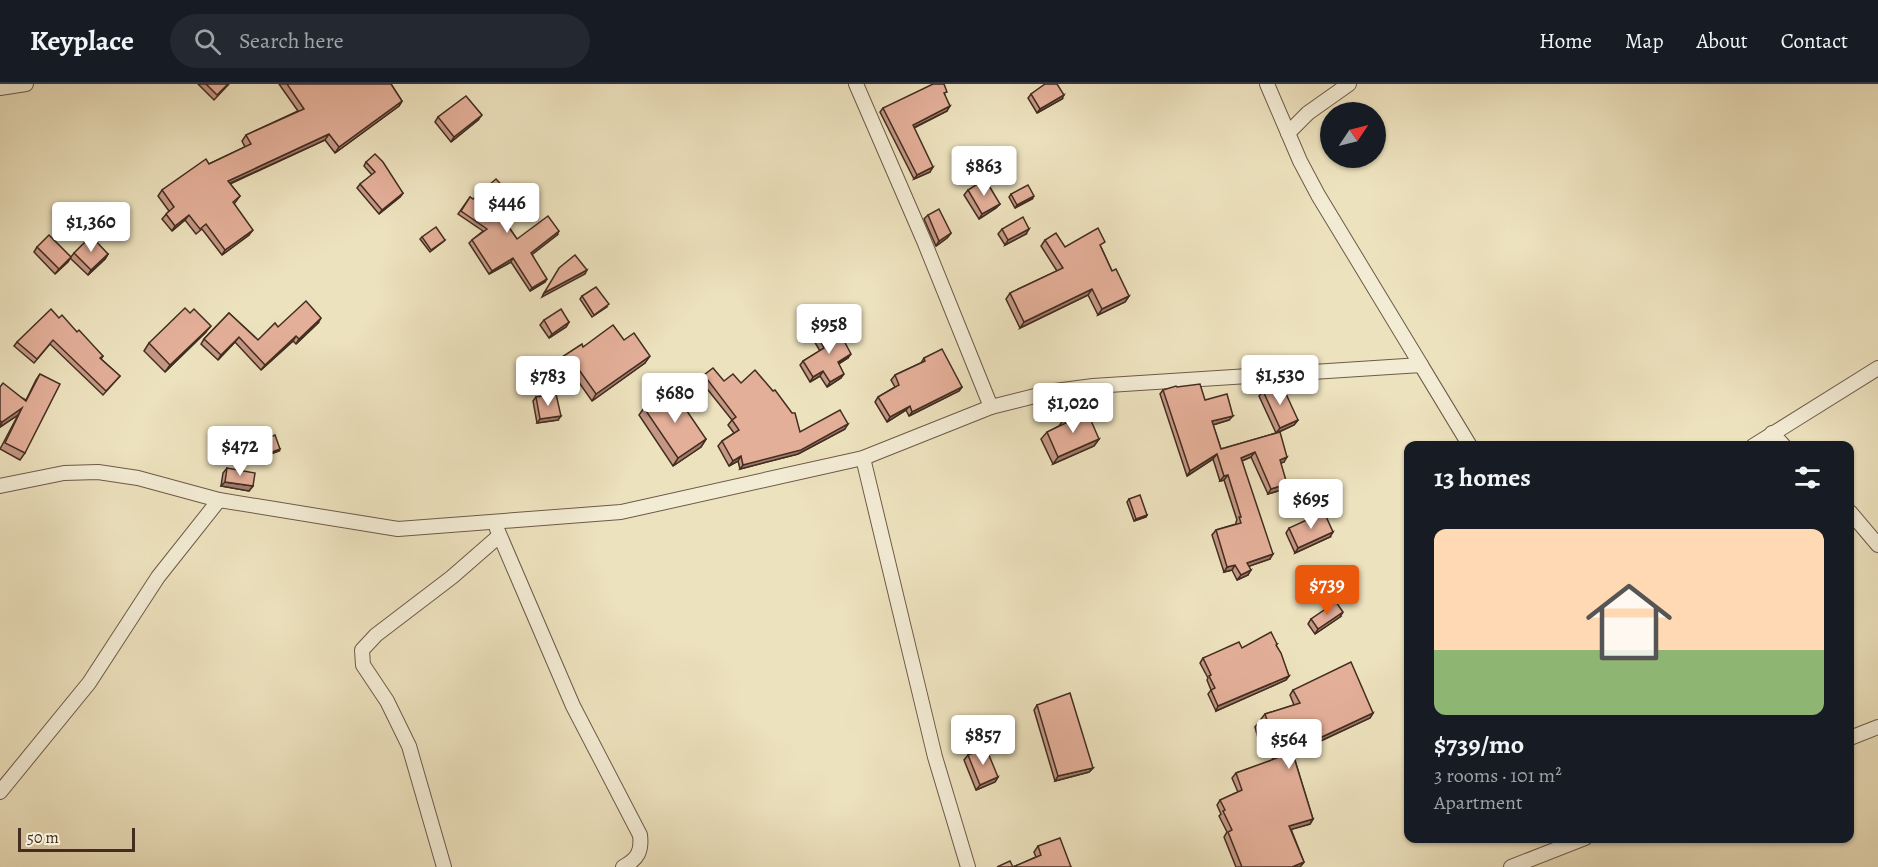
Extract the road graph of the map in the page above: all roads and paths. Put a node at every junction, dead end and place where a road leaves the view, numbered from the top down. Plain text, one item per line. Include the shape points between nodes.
1 (26, 84) edge
2 (856, 84) edge
3 (1267, 84) edge
4 (1349, 84) edge
5 (0, 88) edge
6 (1288, 133) junction
7 (1421, 365) junction
8 (1878, 368) edge
9 (991, 407) junction
10 (1772, 433) junction
11 (1467, 441) edge
12 (1760, 441) edge
13 (1779, 441) edge
14 (863, 458) junction
15 (0, 486) edge
16 (219, 500) junction
17 (1854, 517) edge
18 (494, 522) junction
19 (499, 536) junction
20 (1878, 545) edge
21 (1878, 727) edge
22 (1854, 736) edge
23 (0, 792) edge
24 (1573, 843) edge
25 (444, 867) edge
26 (623, 867) edge
27 (968, 867) edge
28 (1511, 867) edge

1 - 5 street
2 - 9 street
3 - 6 street
4 - 6 street via 1308,113
6 - 7 street via 1318,195
7 - 9 street via 1093,386
7 - 11 street
8 - 10 street
9 - 14 street
10 - 12 street
10 - 13 street
14 - 18 street via 621,512
14 - 27 street via 935,757
15 - 16 street via 63,473 98,472 138,478
16 - 18 street via 398,529
16 - 23 street via 158,577 89,683
17 - 20 street
18 - 19 street
19 - 25 street via 362,650 363,665 391,708 409,746
19 - 26 street via 573,706 640,835 638,856
21 - 22 street
24 - 28 street

